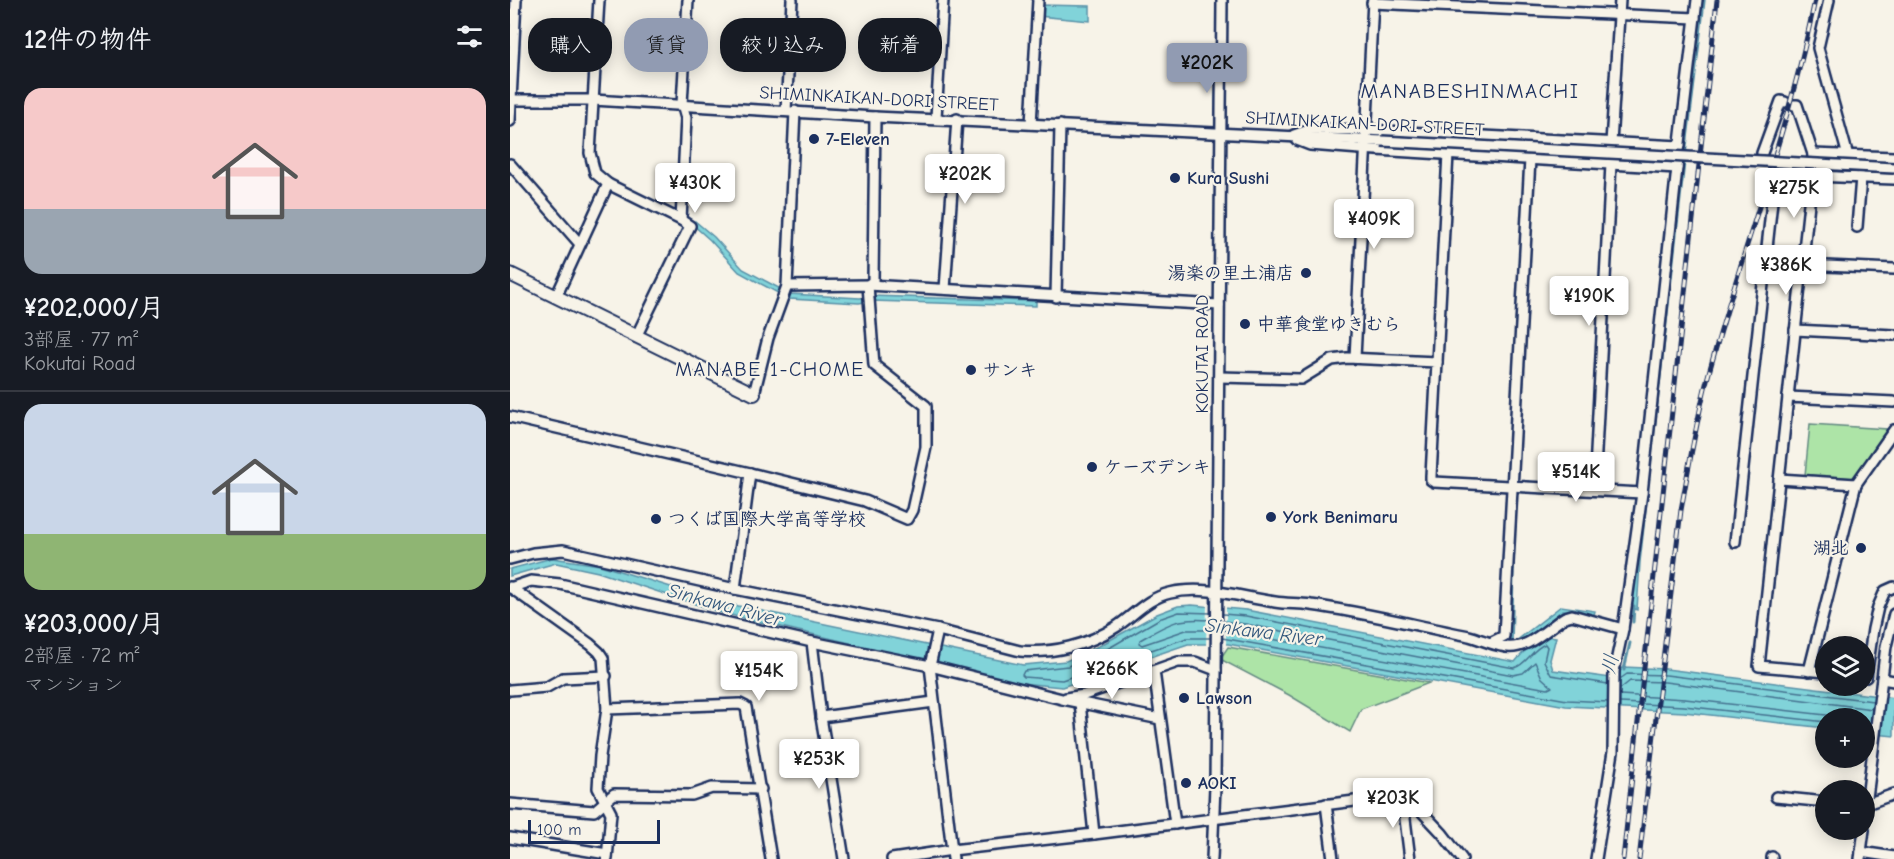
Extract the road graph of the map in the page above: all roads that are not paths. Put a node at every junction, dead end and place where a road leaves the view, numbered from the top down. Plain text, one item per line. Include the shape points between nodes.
1 (516, 0) edge
2 (599, 0) edge
3 (688, 0) edge
4 (792, 0) edge
5 (943, 0) edge
6 (1038, 0) edge
7 (1222, 0) edge
8 (1538, 0) edge
9 (1620, 0) edge
10 (1698, 0) edge
11 (1829, 0) edge
12 (1373, 2) edge
13 (1455, 4) edge
14 (1538, 11) junction
15 (1619, 15) junction
16 (1695, 18) junction
17 (512, 29) edge
18 (511, 100) edge
19 (593, 100) junction
20 (682, 104) junction
21 (791, 111) junction
22 (874, 117) junction
23 (936, 118) junction
24 (957, 120) junction
25 (510, 121) edge
26 (1031, 124) junction
27 (1060, 125) junction
28 (1366, 130) junction
29 (1220, 133) junction
30 (1288, 136) junction
31 (1611, 143) junction
32 (1366, 145) junction
33 (1680, 146) junction
34 (1762, 153) dead end
35 (1448, 154) junction
36 (1813, 154) junction
37 (1848, 156) junction
38 (1894, 157) edge
39 (1530, 159) junction
40 (510, 164) edge
41 (1611, 164) junction
42 (1677, 168) junction
43 (1894, 168) edge
44 (1861, 177) junction
45 (1812, 178) junction
46 (1894, 179) edge
47 (608, 184) junction
48 (681, 220) junction
49 (1857, 227) dead end
50 (580, 244) junction
51 (1803, 265) junction
52 (1894, 269) edge
53 (510, 274) edge
54 (868, 285) junction
55 (787, 286) junction
56 (945, 289) junction
57 (556, 297) junction
58 (1056, 297) junction
59 (1219, 305) junction
60 (1796, 330) junction
61 (1894, 335) edge
62 (636, 337) junction
63 (1355, 358) junction
64 (1437, 362) junction
65 (1219, 377) junction
66 (754, 394) joint
67 (1788, 397) junction
68 (1894, 402) edge
69 (510, 417) edge
70 (1894, 430) edge
71 (750, 473) junction
72 (1779, 479) junction
73 (1856, 484) junction
74 (1511, 487) junction
75 (1594, 490) junction
76 (1642, 493) junction
77 (1735, 542) dead end
78 (510, 559) edge
79 (510, 587) edge
80 (1894, 587) edge
81 (735, 590) junction
82 (1217, 596) junction
83 (1894, 614) edge
84 (1623, 629) junction
85 (938, 630) junction
86 (1873, 636) edge
87 (812, 642) junction
88 (1492, 642) junction
89 (930, 666) junction
90 (1216, 669) junction
91 (1154, 671) junction
92 (1809, 671) junction
93 (1815, 671) edge
94 (606, 676) junction
95 (1894, 681) edge
96 (1881, 683) junction
97 (510, 690) edge
98 (1062, 699) junction
99 (934, 702) junction
100 (1080, 703) junction
101 (608, 709) junction
102 (821, 717) junction
103 (1160, 720) junction
104 (1868, 780) edge
105 (760, 789) junction
106 (1402, 795) junction
107 (1894, 795) edge
108 (1776, 797) dead end
109 (1815, 801) edge
110 (605, 802) junction
111 (1875, 802) edge
112 (510, 804) edge
113 (1326, 804) junction
114 (1214, 819) junction
115 (1174, 824) junction
116 (1094, 834) junction
117 (510, 838) edge
118 (1863, 840) edge
119 (952, 854) edge
120 (1861, 855) edge
121 (607, 856) edge
122 (1891, 858) edge
123 (771, 859) edge
124 (844, 859) edge
125 (892, 859) edge
126 (1212, 859) edge
127 (1333, 859) edge
128 (1410, 859) edge
129 (1461, 859) edge
130 (1596, 859) edge

1 - 17 street
2 - 19 street
3 - 20 street
4 - 21 street
5 - 23 street
6 - 26 street
7 - 29 street, KOKUTAI ROAD
8 - 14 street
9 - 15 street
10 - 16 street
11 - 37 street via 1818,48
12 - 13 street
12 - 28 street
13 - 14 street
14 - 15 street
15 - 16 street
15 - 31 street
16 - 33 street
17 - 18 street
18 - 19 street, SHIMINKAIKAN-DORI STREET
18 - 25 street
19 - 20 street, SHIMINKAIKAN-DORI STREET
19 - 47 street via 590,153 595,173
20 - 21 street, SHIMINKAIKAN-DORI STREET
20 - 48 street via 686,118
21 - 22 street, SHIMINKAIKAN-DORI STREET
21 - 55 street
22 - 23 street, SHIMINKAIKAN-DORI STREET
22 - 54 street via 873,280
23 - 24 street, SHIMINKAIKAN-DORI STREET
24 - 26 street, SHIMINKAIKAN-DORI STREET
24 - 56 street
26 - 27 street, SHIMINKAIKAN-DORI STREET
27 - 29 street, SHIMINKAIKAN-DORI STREET
27 - 58 street
28 - 30 street via 1312,129
28 - 31 street
28 - 32 street
29 - 30 street, SHIMINKAIKAN-DORI STREET
29 - 59 street, KOKUTAI ROAD
30 - 32 street, SHIMINKAIKAN-DORI STREET
31 - 33 street
32 - 35 street
32 - 43 street, SHIMINKAIKAN-DORI STREET, bridge via 1382,141
32 - 63 street
33 - 42 street
34 - 36 street via 1781,101 1797,105
35 - 39 street
35 - 64 street
36 - 37 street
36 - 45 street
37 - 38 street
39 - 41 street
39 - 74 street
40 - 50 street
41 - 42 street
41 - 75 street
42 - 76 street
44 - 45 street
44 - 46 street
44 - 49 street
45 - 51 street
45 - 77 street via 1784,175 1774,183
47 - 48 street
47 - 50 street
48 - 62 street via 690,226
50 - 57 street
51 - 52 street
51 - 60 street
53 - 57 main road
54 - 55 street
54 - 56 street
54 - 71 street via 874,365 926,406 926,447 907,519 865,501
55 - 66 street
56 - 58 street
57 - 62 main road
58 - 59 street
59 - 65 street, KOKUTAI ROAD
60 - 61 street
60 - 67 street
62 - 66 main road
63 - 64 street
63 - 65 street via 1332,360 1301,379
64 - 74 street via 1431,480
65 - 82 street, KOKUTAI ROAD
67 - 68 street
67 - 72 street
69 - 71 street
70 - 73 street
71 - 81 street
72 - 73 street
72 - 92 street via 1759,666
73 - 92 street
74 - 75 street
74 - 88 street via 1504,636
75 - 76 street
76 - 84 street
78 - 81 street via 563,550
79 - 87 street via 531,581 560,584
79 - 94 street via 600,651
80 - 86 street via 1885,591 1878,607
81 - 85 street
82 - 85 street via 1168,593 1139,607 1100,635 1047,652 1020,651
82 - 88 street via 1322,607
82 - 90 street, KOKUTAI ROAD
83 - 96 street
84 - 88 street via 1572,615 1521,647
84 - 130 street via 1614,671 1611,771
85 - 89 street
87 - 89 street
87 - 102 street
89 - 98 street
89 - 99 street
90 - 91 street via 1188,661
90 - 114 street, KOKUTAI ROAD
91 - 98 street
91 - 103 street
92 - 93 street
94 - 97 street via 563,678 547,687
94 - 101 street
95 - 96 street
96 - 104 street
98 - 100 street
99 - 102 street
99 - 119 street
100 - 103 street
100 - 116 street
101 - 105 street via 743,704 748,710
101 - 110 street via 598,789
102 - 124 street
103 - 115 street
105 - 110 street via 712,788 692,795 614,794
105 - 123 street
106 - 113 street
106 - 128 street
106 - 129 street via 1435,826
107 - 111 street
108 - 109 street
110 - 112 street via 594,811
110 - 121 street via 611,813
113 - 114 street
113 - 127 street
114 - 115 street
114 - 126 street, KOKUTAI ROAD
115 - 116 street
116 - 119 street
117 - 121 street
118 - 120 street
119 - 125 street
120 - 122 street

